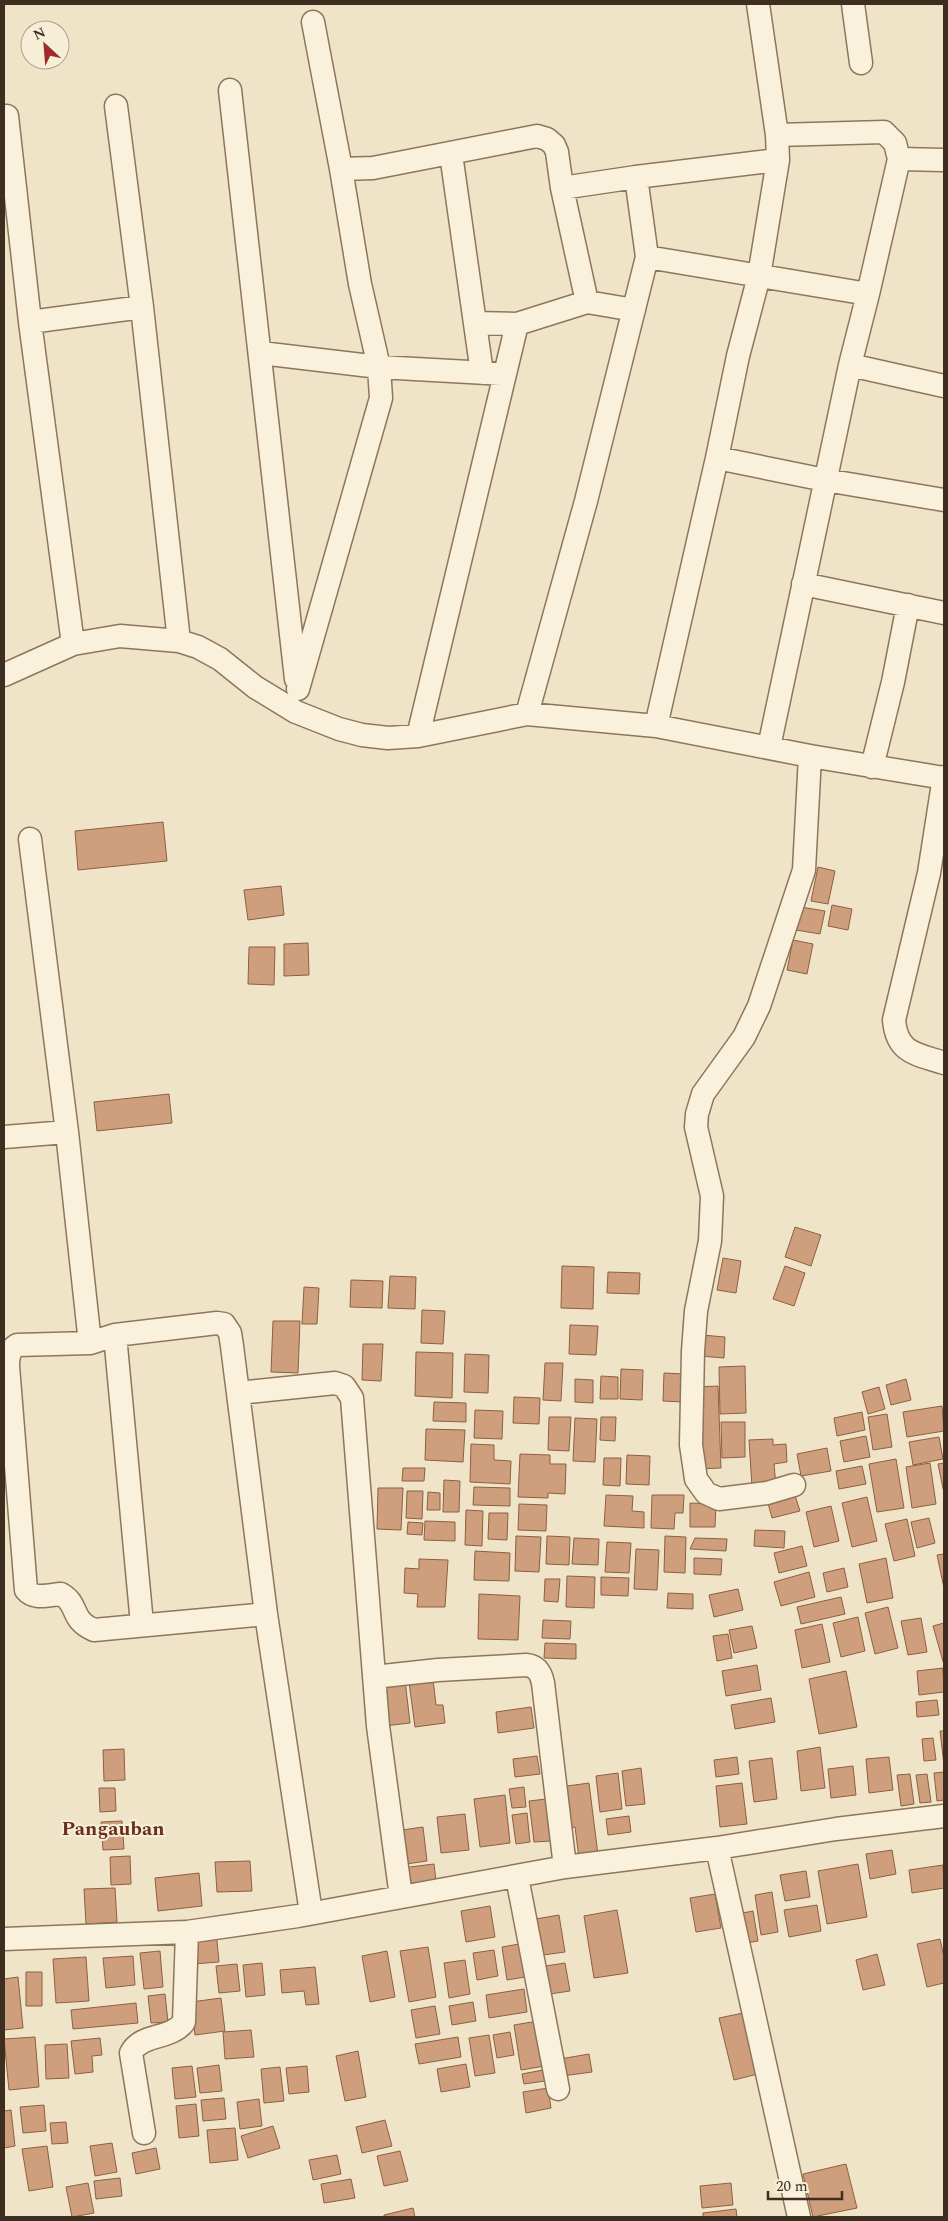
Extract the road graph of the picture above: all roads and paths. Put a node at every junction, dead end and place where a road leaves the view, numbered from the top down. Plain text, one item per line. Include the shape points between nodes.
1 (758, 4) edge
2 (853, 4) edge
3 (312, 22) dead end
4 (861, 63) dead end
5 (230, 90) dead end
6 (116, 106) dead end
7 (7, 116) dead end
8 (777, 135) junction
9 (451, 154) junction
10 (900, 159) junction
11 (778, 160) junction
12 (944, 160) edge
13 (341, 169) junction
14 (636, 177) junction
15 (562, 188) junction
16 (647, 257) junction
17 (758, 276) junction
18 (868, 294) junction
19 (587, 302) junction
20 (142, 307) junction
21 (634, 310) junction
22 (30, 322) junction
23 (475, 323) junction
24 (517, 324) junction
25 (261, 353) junction
26 (850, 365) junction
27 (379, 368) junction
28 (482, 373) junction
29 (505, 374) junction
30 (944, 386) edge
31 (717, 458) junction
32 (825, 480) junction
33 (944, 500) edge
34 (803, 584) junction
35 (908, 605) junction
36 (944, 613) edge
37 (179, 640) junction
38 (73, 644) junction
39 (4, 675) edge
40 (298, 689) junction
41 (296, 712) junction
42 (527, 714) junction
43 (656, 726) junction
44 (418, 736) junction
45 (769, 747) junction
46 (810, 756) junction
47 (872, 767) junction
48 (944, 778) edge
49 (30, 839) dead end
50 (936, 876) edge
51 (944, 1063) edge
52 (67, 1132) junction
53 (4, 1137) edge
54 (115, 1335) junction
55 (90, 1343) junction
56 (238, 1393) junction
57 (794, 1485) dead end
58 (266, 1614) junction
59 (142, 1624) junction
60 (374, 1677) junction
61 (944, 1816) edge
62 (717, 1848) junction
63 (565, 1867) junction
64 (517, 1877) junction
65 (401, 1897) junction
66 (311, 1914) junction
67 (187, 1932) junction
68 (4, 1939) edge
69 (558, 2089) dead end
70 (144, 2133) dead end
71 (799, 2217) edge

1 - 8 street
2 - 4 street
3 - 13 street
5 - 25 street
6 - 20 street
7 - 22 street
8 - 10 street via 884,132 894,143
8 - 11 street
9 - 13 street via 373,168
9 - 15 street via 541,136 556,148
9 - 23 street
10 - 12 street
10 - 18 street
11 - 14 street
11 - 17 street
13 - 27 street via 360,284
14 - 15 street
14 - 16 street
15 - 19 street
16 - 17 street
16 - 21 street
17 - 18 street
17 - 31 street
18 - 26 street
19 - 21 street
19 - 24 street
20 - 22 street
20 - 37 street
21 - 42 street via 586,501
22 - 38 street
23 - 24 street
23 - 28 street
24 - 29 street
25 - 27 street
25 - 40 street
26 - 30 street
26 - 32 street
27 - 28 street
27 - 40 street via 380,409
28 - 29 street
29 - 44 street
31 - 32 street
31 - 43 street
32 - 33 street
32 - 34 street
34 - 35 street
34 - 45 street
35 - 36 street
35 - 47 street
37 - 38 street via 120,636
37 - 41 street via 220,659 255,687
38 - 39 street
40 - 41 street
41 - 44 street via 362,735 388,738
42 - 43 street
42 - 44 street
43 - 45 street
45 - 46 street
46 - 47 street
46 - 57 street via 804,870 759,1006 744,1037 703,1094 697,1114 698,1137 712,1196 710,1241 696,1311 693,1351 691,1445 696,1479 706,1492 719,1499 767,1493
47 - 48 street
48 - 50 street
49 - 52 street
50 - 51 street via 895,1014 894,1028 898,1041 908,1051
52 - 53 street
52 - 55 street
54 - 55 street
54 - 56 street via 224,1324 231,1338
54 - 59 street
55 - 59 street via 17,1345 10,1352 8,1366 26,1590 35,1596 61,1594 70,1601 78,1619 94,1630
56 - 58 street
56 - 60 street via 335,1384 344,1386 352,1398
58 - 59 street
58 - 66 street
60 - 63 street via 438,1670 535,1667 544,1683
60 - 65 street
61 - 62 street
62 - 63 street
62 - 71 street
63 - 64 street
64 - 65 street
64 - 69 street
65 - 66 street
66 - 67 street
67 - 68 street
67 - 70 street via 184,2022 176,2030 140,2043 131,2053

